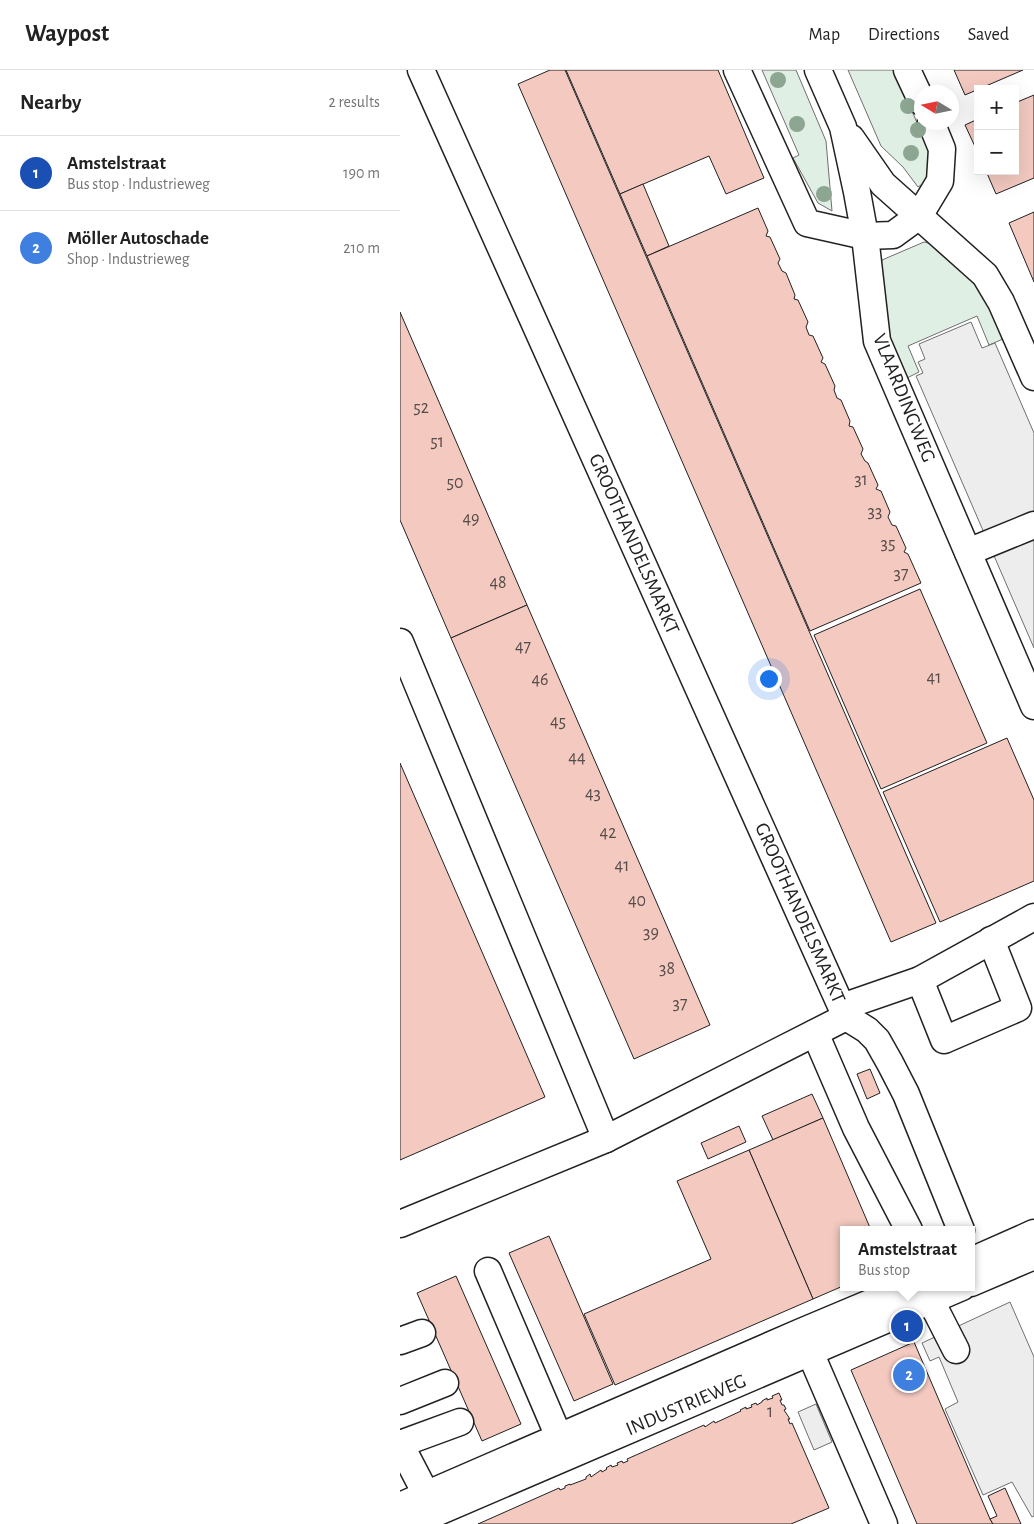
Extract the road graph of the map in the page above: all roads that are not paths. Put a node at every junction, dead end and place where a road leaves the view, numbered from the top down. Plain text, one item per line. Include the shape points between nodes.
1 (421, 70) edge
2 (737, 70) edge
3 (818, 70) edge
4 (907, 70) edge
5 (914, 85) edge
6 (843, 127) junction
7 (934, 130) edge
8 (919, 216) junction
9 (864, 236) junction
10 (1034, 377) edge
11 (1034, 525) edge
12 (968, 552) junction
13 (400, 642) edge
14 (1034, 706) edge
15 (1034, 917) edge
16 (992, 940) junction
17 (920, 980) junction
18 (844, 1012) junction
19 (815, 1033) junction
20 (606, 1139) junction
21 (400, 1224) edge
22 (907, 1226) edge
23 (959, 1226) edge
24 (1034, 1233) edge
25 (1034, 1256) edge
26 (975, 1270) edge
27 (488, 1272) dead end
28 (975, 1274) edge
29 (901, 1291) edge
30 (930, 1291) edge
31 (959, 1291) edge
32 (805, 1342) junction
33 (956, 1350) dead end
34 (445, 1383) dead end
35 (400, 1401) edge
36 (460, 1422) dead end
37 (559, 1437) junction
38 (400, 1444) edge
39 (400, 1506) edge
40 (433, 1511) edge
41 (410, 1524) edge
42 (884, 1524) edge

1 - 18 street, GROOTHANDELSMARKT
2 - 9 street via 807,223
3 - 6 street, VLAARDINGWEG
4 - 5 street
6 - 8 street, VLAARDINGWEG via 883,184
6 - 9 street, VLAARDINGWEG
7 - 8 street via 942,149 940,181
8 - 9 street via 893,235
8 - 10 street, VLAARDINGWEG via 985,275 1001,302
9 - 12 street, VLAARDINGWEG via 877,341
11 - 12 street
12 - 14 street, VLAARDINGWEG
13 - 20 street
15 - 16 street
16 - 17 street
16 - 17 street via 1018,1008 944,1040
17 - 18 street
18 - 19 street, GROOTHANDELSMARKT
18 - 23 street, GROOTHANDELSMARKT via 877,1040 890,1063 906,1094
19 - 20 street, GROOTHANDELSMARKT
19 - 22 street, GROOTHANDELSMARKT via 856,1128
20 - 21 street, GROOTHANDELSMARKT
24 - 26 street, INDUSTRIEWEG
25 - 28 street, INDUSTRIEWEG
27 - 37 street
29 - 32 street, INDUSTRIEWEG
30 - 32 street, INDUSTRIEWEG
31 - 33 street
32 - 37 street, INDUSTRIEWEG
32 - 40 street, INDUSTRIEWEG
32 - 42 street
34 - 35 street
36 - 38 street
37 - 40 street, INDUSTRIEWEG
38 - 40 street
39 - 40 street, INDUSTRIEWEG
40 - 41 street, INDUSTRIEWEG

